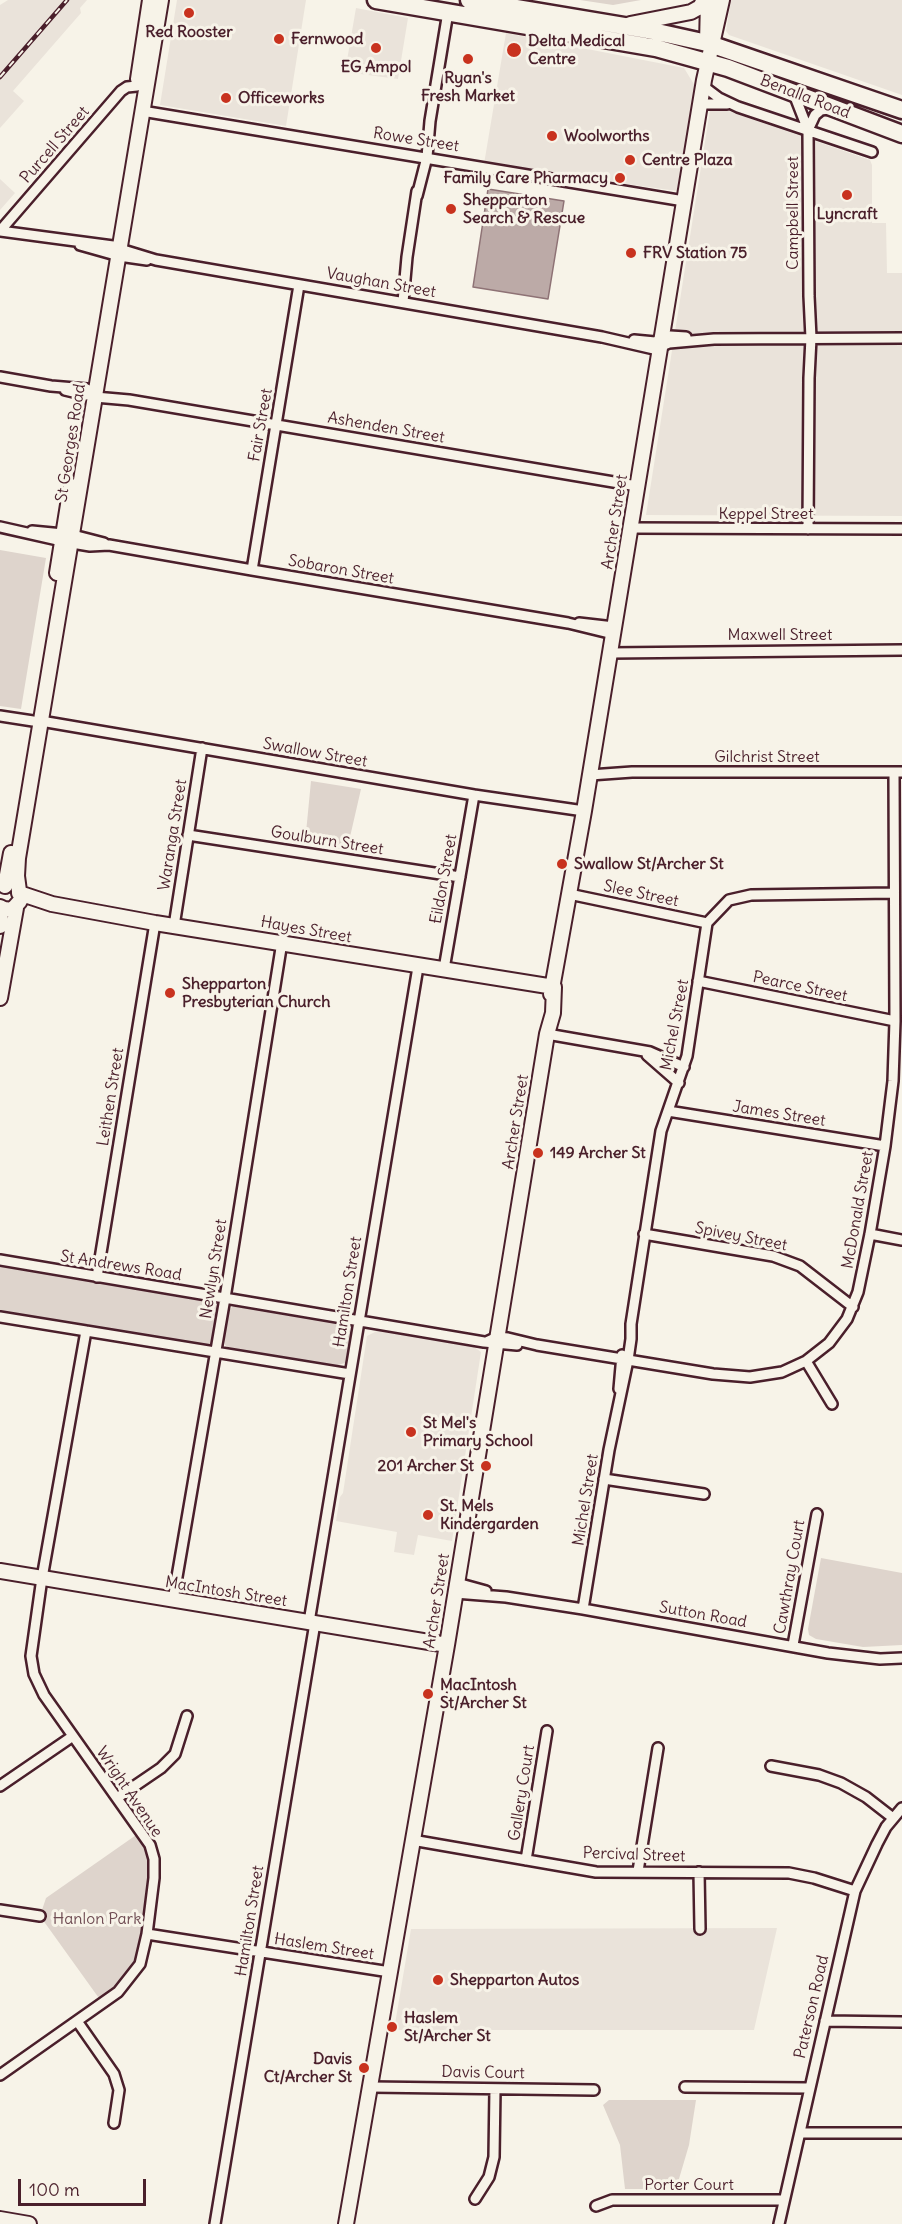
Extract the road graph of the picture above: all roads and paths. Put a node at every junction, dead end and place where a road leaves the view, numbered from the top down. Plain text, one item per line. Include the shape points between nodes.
1 (150, 0) edge
2 (162, 0) edge
3 (376, 0) edge
4 (469, 0) edge
5 (706, 0) edge
6 (722, 0) edge
7 (449, 6) edge
8 (619, 25) junction
9 (710, 44) junction
10 (148, 47) junction
11 (708, 61) junction
12 (831, 85) junction
13 (703, 86) junction
14 (141, 87) junction
15 (793, 92) junction
16 (700, 104) junction
17 (738, 107) junction
18 (834, 108) junction
19 (138, 110) junction
20 (902, 110) edge
21 (808, 130) junction
22 (902, 134) edge
23 (872, 152) dead end
24 (424, 157) junction
25 (684, 201) junction
26 (0, 231) edge
27 (116, 251) junction
28 (299, 285) junction
29 (399, 301) junction
30 (808, 338) junction
31 (902, 338) edge
32 (661, 343) junction
33 (0, 377) edge
34 (91, 393) junction
35 (276, 425) junction
36 (638, 486) junction
37 (0, 527) edge
38 (630, 528) junction
39 (808, 529) junction
40 (902, 529) edge
41 (67, 538) junction
42 (252, 570) junction
43 (612, 640) junction
44 (902, 650) edge
45 (0, 716) edge
46 (37, 721) junction
47 (202, 748) junction
48 (591, 770) junction
49 (898, 772) edge
50 (474, 795) junction
51 (584, 811) junction
52 (188, 835) junction
53 (14, 860) junction
54 (460, 877) junction
55 (2, 887) edge
56 (893, 893) junction
57 (569, 894) junction
58 (18, 899) junction
59 (0, 909) edge
60 (155, 922) junction
61 (707, 922) junction
62 (174, 926) junction
63 (4, 930) edge
64 (282, 942) junction
65 (3, 960) edge
66 (418, 967) junction
67 (444, 969) junction
68 (698, 981) junction
69 (554, 987) junction
70 (0, 998) edge
71 (895, 1022) junction
72 (547, 1034) junction
73 (640, 1050) junction
74 (684, 1067) junction
75 (679, 1083) junction
76 (668, 1111) junction
77 (885, 1146) junction
78 (644, 1234) junction
79 (870, 1234) junction
80 (902, 1240) edge
81 (0, 1260) edge
82 (97, 1277) junction
83 (225, 1298) junction
84 (853, 1307) junction
85 (0, 1317) edge
86 (358, 1320) junction
87 (86, 1331) junction
88 (493, 1341) junction
89 (215, 1352) junction
90 (625, 1359) junction
91 (806, 1360) junction
92 (350, 1374) junction
93 (832, 1404) dead end
94 (604, 1479) junction
95 (704, 1494) dead end
96 (817, 1514) dead end
97 (0, 1571) edge
98 (42, 1578) junction
99 (456, 1588) junction
100 (173, 1600) junction
101 (583, 1609) junction
102 (312, 1623) junction
103 (447, 1645) junction
104 (793, 1646) junction
105 (900, 1657) edge
106 (187, 1716) dead end
107 (547, 1731) dead end
108 (73, 1736) junction
109 (658, 1748) dead end
110 (771, 1766) dead end
111 (0, 1786) edge
112 (117, 1798) junction
113 (902, 1808) edge
114 (893, 1818) junction
115 (412, 1840) junction
116 (526, 1860) junction
117 (638, 1871) junction
118 (699, 1872) junction
119 (855, 1891) junction
120 (0, 1910) edge
121 (40, 1917) dead end
122 (699, 1929) dead end
123 (147, 1934) junction
124 (260, 1952) junction
125 (390, 1972) junction
126 (77, 2021) junction
127 (825, 2021) junction
128 (902, 2022) edge
129 (0, 2075) edge
130 (371, 2087) junction
131 (685, 2087) dead end
132 (809, 2088) junction
133 (495, 2089) junction
134 (594, 2090) dead end
135 (114, 2123) dead end
136 (800, 2133) junction
137 (902, 2133) edge
138 (362, 2138) junction
139 (475, 2199) dead end
140 (784, 2200) junction
141 (596, 2206) dead end
142 (0, 2219) edge
143 (29, 2224) edge
144 (215, 2224) edge
145 (346, 2224) edge
146 (354, 2224) edge
147 (779, 2224) edge

1 - 10 street, St Georges Road
2 - 10 street, St Georges Road
3 - 7 highway, Benalla Road
4 - 8 highway, Benalla Road
5 - 8 street via 691,12
5 - 9 street, Archer Street
6 - 9 street, Archer Street
7 - 11 highway, Benalla Road
7 - 24 street
8 - 9 highway, Benalla Road
9 - 11 street, Archer Street
9 - 12 highway, Benalla Road
10 - 14 street, St Georges Road
11 - 13 street, Archer Street
11 - 15 highway, Benalla Road
12 - 18 highway via 826,92
12 - 20 highway, Benalla Road
13 - 16 street, Archer Street
13 - 17 street, Benalla Road
14 - 19 street, St Georges Road
14 - 26 street, Purcell Street via 129,86 121,91
15 - 18 highway, Benalla Road
15 - 21 street
16 - 17 street, Benalla Road
16 - 25 street, Archer Street
17 - 21 street, Benalla Road
18 - 21 street via 821,110
18 - 22 highway, Benalla Road
19 - 24 street, Rowe Street
19 - 27 street, St Georges Road
21 - 23 street, Benalla Road
21 - 30 street, Campbell Street
24 - 25 street, Rowe Street
24 - 29 street
25 - 32 street, Archer Street
26 - 27 street, Vaughan Street
27 - 28 street, Vaughan Street via 137,260
27 - 34 street, St Georges Road
28 - 29 street, Vaughan Street
28 - 35 street, Fair Street
29 - 32 street, Vaughan Street via 654,349
30 - 31 street, Vaughan Street
30 - 32 street, Vaughan Street
30 - 39 street, Campbell Street
32 - 36 street, Archer Street
33 - 34 street, Ashenden Street
34 - 35 street, Ashenden Street
34 - 41 street, St Georges Road
35 - 36 street, Ashenden Street
35 - 42 street, Fair Street
36 - 38 street, Archer Street
37 - 41 street, Sobaron Street
38 - 39 street, Keppel Street
38 - 43 street, Archer Street
39 - 40 street, Keppel Street
41 - 42 street, Sobaron Street via 90,546 109,545
41 - 46 street, St Georges Road
42 - 43 street, Sobaron Street via 568,623
43 - 44 street, Maxwell Street via 657,651
43 - 48 street, Archer Street
45 - 46 street, Swallow Street
46 - 47 street, Swallow Street
46 - 53 street, St Georges Road
47 - 50 street, Swallow Street
47 - 52 street, Waranga Street
48 - 49 street, Gilchrist Street
48 - 51 street, Archer Street
49 - 56 street, McDonald Street
50 - 51 street, Swallow Street
50 - 54 street, Eildon Street
51 - 57 street, Archer Street
52 - 54 street, Goulburn Street
52 - 62 street, Waranga Street
53 - 55 street, St Georges Road
53 - 58 street, St Georges Road
54 - 67 street, Eildon Street
55 - 58 street, Hayes Street via 12,886
56 - 61 street via 751,895 729,900
56 - 71 street, McDonald Street
57 - 61 street, Slee Street
57 - 69 street, Archer Street
58 - 59 street via 8,910
58 - 60 street, Hayes Street
58 - 63 street, St Georges Road
59 - 63 street, St Georges Road
60 - 62 street, Hayes Street
60 - 82 street, Leithen Street
61 - 68 street, Michel Street
62 - 64 street, Hayes Street
63 - 65 street, St Georges Road
64 - 66 street, Hayes Street
64 - 83 street, Newlyn Street
65 - 70 street, St Georges Road
66 - 67 street, Hayes Street
66 - 86 street, Hamilton Street
67 - 69 street, Hayes Street
68 - 71 street, Pearce Street
68 - 74 street, Michel Street
69 - 72 street, Archer Street
71 - 77 street, McDonald Street
72 - 73 street
72 - 88 street, Archer Street
73 - 74 street
73 - 75 street
74 - 75 street, Michel Street
75 - 76 street, Michel Street
76 - 77 street, James Street
76 - 78 street, Michel Street via 661,1131
77 - 79 street, McDonald Street
78 - 84 street, Spivey Street via 773,1256 800,1266
78 - 90 street, Michel Street
79 - 80 street
79 - 84 street, McDonald Street
81 - 82 street, St Andrews Road
82 - 83 street, St Andrews Road
83 - 86 street, St Andrews Road
83 - 89 street, Newlyn Street
84 - 91 street, McDonald Street via 829,1343
85 - 87 street
86 - 88 street, St Andrews Road
86 - 92 street, Hamilton Street
87 - 89 street
87 - 98 street
88 - 90 street, McDonald Street
88 - 99 street, Archer Street
89 - 92 street
89 - 100 street, Newlyn Street
90 - 91 street, McDonald Street via 750,1377 782,1372
90 - 94 street, Michel Street via 625,1381
91 - 93 street
92 - 102 street, Hamilton Street
94 - 95 street
94 - 101 street, Michel Street
96 - 104 street, Cawthray Court
97 - 98 street, MacIntosh Street
98 - 100 street, MacIntosh Street
98 - 108 street, Wright Avenue via 31,1656 34,1674
99 - 101 street, Sutton Road
99 - 103 street, Archer Street
100 - 102 street, MacIntosh Street
101 - 104 street, Sutton Road
102 - 103 street, MacIntosh Street
102 - 124 street, Hamilton Street
103 - 115 street, Archer Street
104 - 105 street, Sutton Road via 857,1657
106 - 112 street via 174,1754 161,1768
107 - 116 street, Gallery Court
108 - 111 street
108 - 112 street, Wright Avenue
109 - 117 street
110 - 114 street via 841,1783
112 - 123 street, Wright Avenue via 150,1845 154,1860
113 - 114 street, Paterson Road
114 - 119 street, Paterson Road
115 - 116 street, Percival Street
115 - 125 street, Archer Street
116 - 117 street, Percival Street via 596,1872
117 - 118 street, Percival Street
118 - 119 street, Percival Street via 789,1873
118 - 122 street
119 - 127 street, Paterson Road
120 - 121 street
123 - 124 street, Haslem Street
123 - 126 street, Wright Avenue via 140,1964 130,1978 118,1992
124 - 125 street, Haslem Street
124 - 144 street, Hamilton Street
125 - 130 street, Archer Street
126 - 129 street, Wright Avenue
126 - 135 street via 114,2074 119,2090
127 - 128 street
127 - 132 street, Paterson Road
130 - 133 street, Davis Court
130 - 138 street, Archer Street
131 - 132 street
132 - 136 street, Paterson Road
133 - 134 street, Davis Court
133 - 139 street via 494,2157 489,2176
136 - 137 street
136 - 140 street, Paterson Road
138 - 145 street, Archer Street
138 - 146 street, Archer Street
140 - 141 street, Porter Court via 612,2200
140 - 147 street, Paterson Road
142 - 143 street

